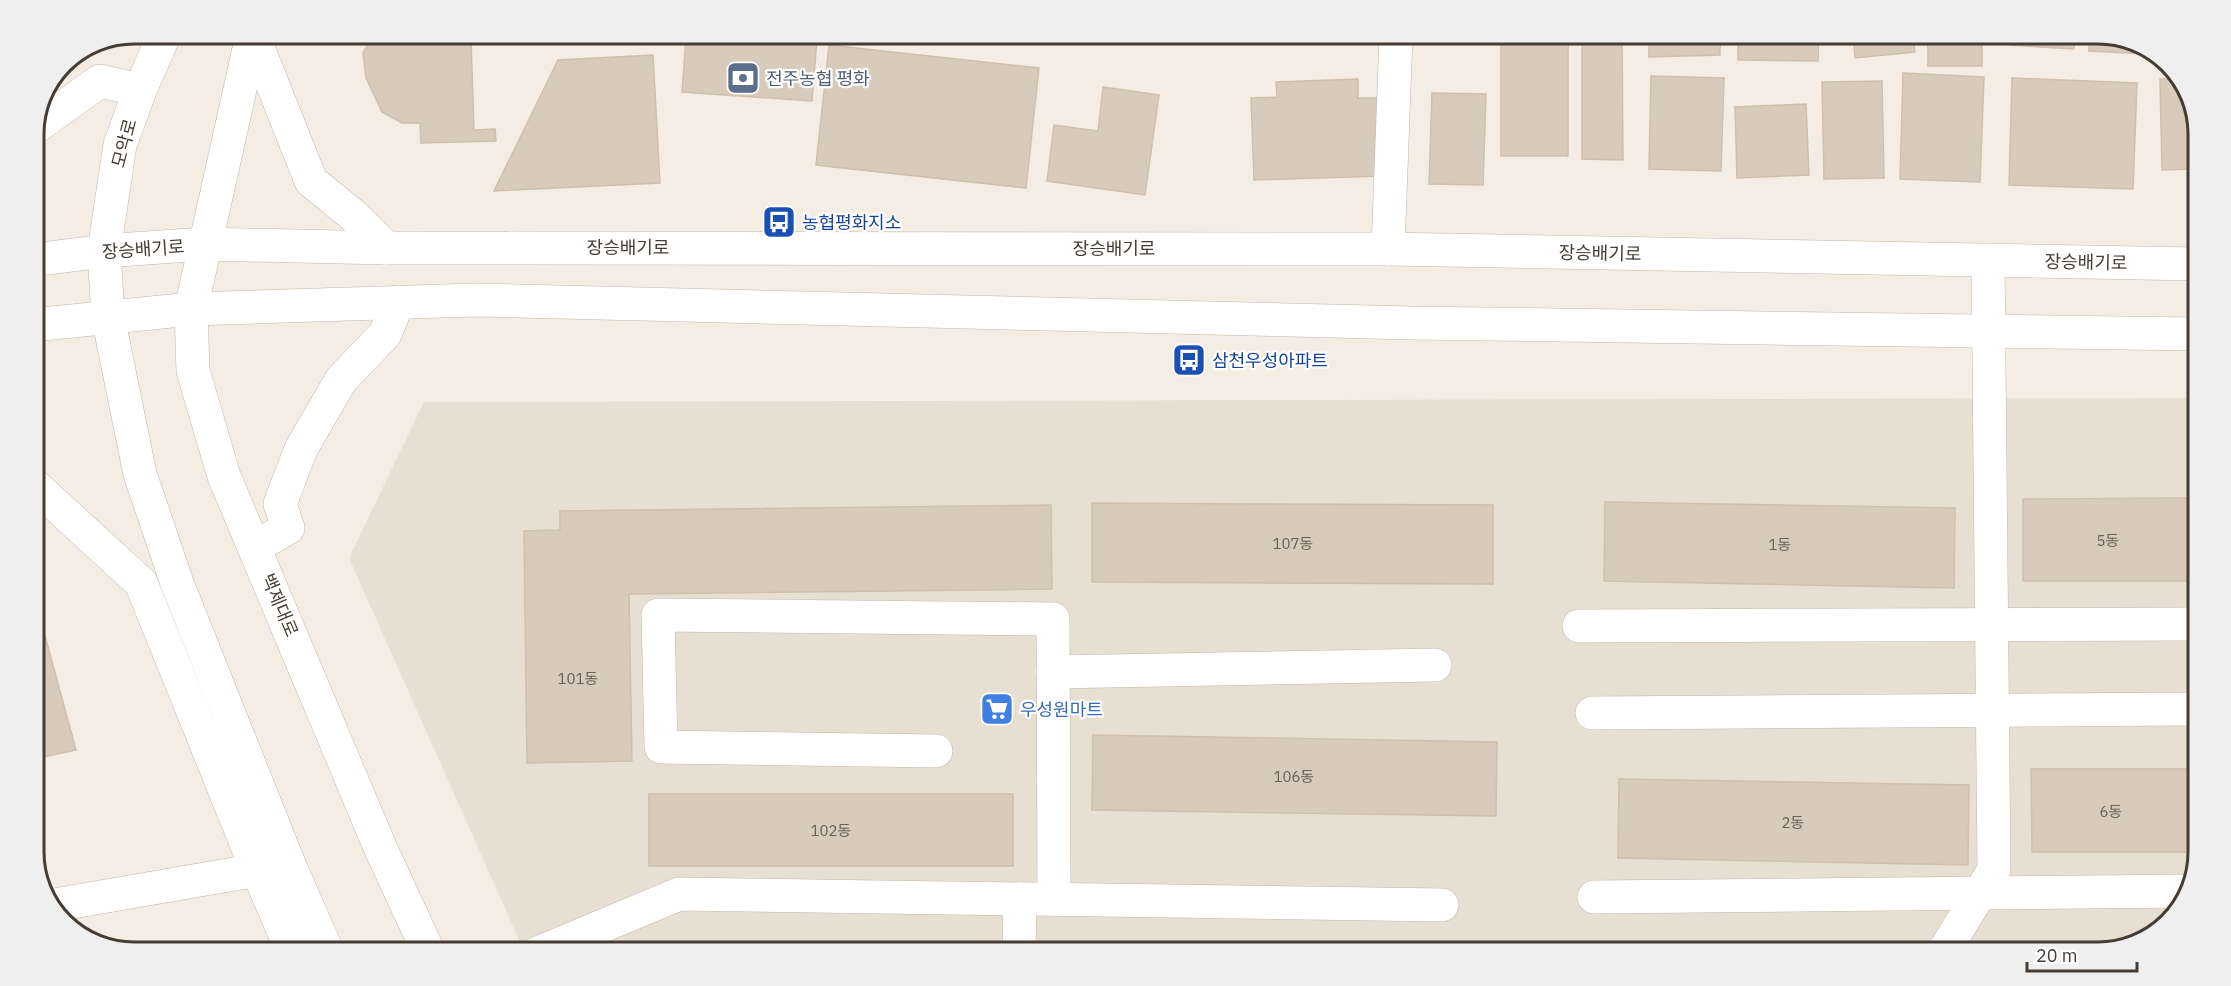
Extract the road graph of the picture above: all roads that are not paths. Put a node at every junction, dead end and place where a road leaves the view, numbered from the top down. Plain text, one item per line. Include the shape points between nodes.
1 (160, 44) edge
2 (252, 44) edge
3 (255, 44) edge
4 (1396, 44) edge
5 (140, 90) junction
6 (45, 120) edge
7 (204, 244) junction
8 (386, 248) junction
9 (1388, 249) junction
10 (104, 251) junction
11 (44, 259) edge
12 (1988, 260) junction
13 (2187, 264) edge
14 (398, 302) junction
15 (191, 309) junction
16 (108, 317) junction
17 (44, 324) edge
18 (1989, 332) junction
19 (2187, 334) edge
20 (44, 494) edge
21 (255, 547) junction
22 (1993, 624) junction
23 (2188, 624) edge
24 (1578, 626) dead end
25 (1435, 666) dead end
26 (1053, 672) junction
27 (2188, 709) edge
28 (1993, 710) junction
29 (1592, 713) dead end
30 (936, 751) dead end
31 (257, 870) junction
32 (2179, 891) edge
33 (1980, 893) junction
34 (1594, 897) dead end
35 (1020, 899) junction
36 (1054, 899) junction
37 (60, 904) edge
38 (1443, 905) dead end
39 (289, 943) edge
40 (324, 943) edge
41 (424, 943) edge
42 (562, 943) edge
43 (1019, 943) edge
44 (1949, 943) edge

1 - 5 street, 모악로
2 - 7 street
3 - 8 street via 311,181
4 - 9 street
5 - 6 street via 100,81
5 - 10 street, 모악로 via 120,146
7 - 8 street, 장승배기로
7 - 10 street, 장승배기로
7 - 15 street, 백제대로
8 - 9 street, 장승배기로
9 - 12 street, 장승배기로
10 - 11 street, 장승배기로
10 - 16 street
12 - 13 street, 장승배기로
12 - 18 street
14 - 15 street
14 - 18 street via 475,300
14 - 21 street via 385,334 341,380 301,449 280,504 288,528
15 - 16 street
15 - 21 street, 백제대로 via 193,371 224,476
16 - 17 street
16 - 40 street via 140,474 177,583
18 - 19 street
18 - 22 street
20 - 31 street via 141,583
21 - 41 street, 백제대로 via 380,848
22 - 23 street
22 - 24 street
22 - 28 street
25 - 26 street
26 - 30 street via 1053,619 658,615 661,747
26 - 36 street
27 - 28 street
28 - 29 street
28 - 33 street via 1994,870
31 - 37 street
31 - 39 street
32 - 33 street
33 - 34 street
33 - 44 street
35 - 36 street
35 - 42 street via 679,894
35 - 43 street
36 - 38 street

